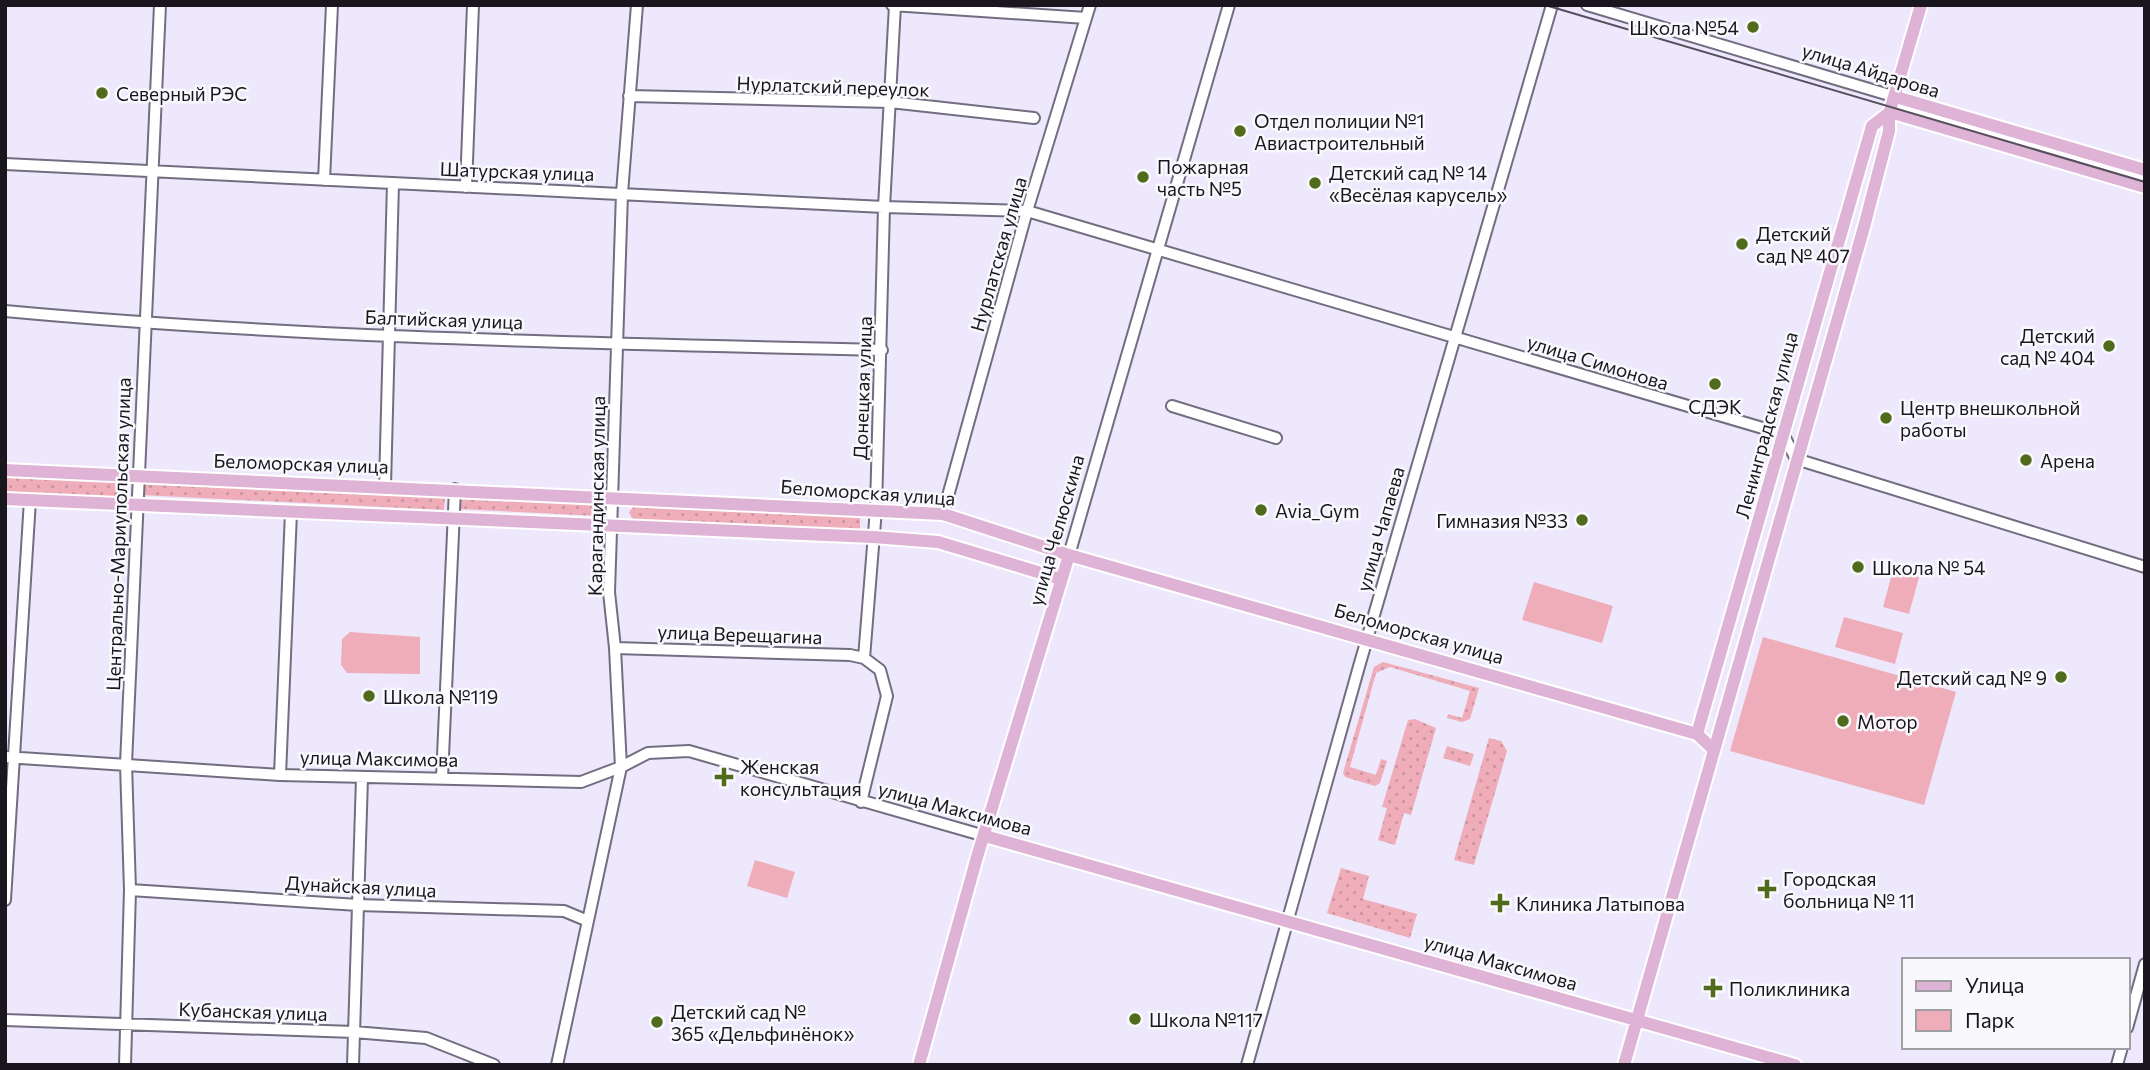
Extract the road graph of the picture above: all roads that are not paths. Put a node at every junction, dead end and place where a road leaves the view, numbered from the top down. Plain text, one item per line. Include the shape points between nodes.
1 (160, 5) edge
2 (332, 5) edge
3 (473, 5) edge
4 (636, 5) edge
5 (894, 5) edge
6 (1090, 5) edge
7 (1229, 5) edge
8 (1552, 5) edge
9 (1587, 5) edge
10 (1921, 5) edge
11 (1086, 18) junction
12 (629, 96) junction
13 (1896, 97) junction
14 (890, 102) junction
15 (1889, 112) junction
16 (1034, 118) dead end
17 (5, 164) edge
18 (2145, 170) edge
19 (151, 172) junction
20 (324, 180) junction
21 (393, 183) junction
22 (466, 187) junction
23 (2145, 187) edge
24 (622, 193) junction
25 (884, 207) junction
26 (1027, 211) junction
27 (1158, 247) junction
28 (5, 311) edge
29 (145, 324) junction
30 (389, 335) junction
31 (1455, 336) junction
32 (617, 344) junction
33 (882, 350) junction
34 (1172, 406) dead end
35 (1783, 434) junction
36 (1276, 438) dead end
37 (1796, 459) junction
38 (5, 470) edge
39 (137, 475) junction
40 (385, 486) junction
41 (455, 489) junction
42 (613, 496) junction
43 (5, 499) edge
44 (30, 500) junction
45 (136, 505) junction
46 (876, 509) junction
47 (291, 512) junction
48 (943, 514) junction
49 (453, 518) junction
50 (613, 524) junction
51 (873, 537) junction
52 (1069, 555) junction
53 (2145, 567) edge
54 (1061, 579) junction
55 (1368, 639) junction
56 (615, 648) junction
57 (864, 658) junction
58 (1697, 734) junction
59 (1714, 750) junction
60 (9, 758) edge
61 (126, 764) junction
62 (621, 767) junction
63 (280, 775) junction
64 (362, 778) junction
65 (442, 778) junction
66 (861, 802) junction
67 (985, 836) junction
68 (130, 891) junction
69 (5, 900) edge
70 (358, 905) junction
71 (1286, 920) junction
72 (588, 921) junction
73 (2145, 964) edge
74 (5, 1020) edge
75 (1637, 1021) junction
76 (2129, 1021) edge
77 (124, 1023) junction
78 (354, 1032) junction
79 (125, 1065) edge
80 (353, 1065) edge
81 (494, 1065) edge
82 (557, 1065) edge
83 (919, 1065) edge
84 (1247, 1065) edge
85 (1624, 1065) edge
86 (1795, 1065) edge

1 - 19 street, Центрально-Мариупольская улица
2 - 20 street
3 - 22 street
4 - 12 street, Карагандинская улица
5 - 11 street
5 - 14 street, Донецкая улица
6 - 11 street, Нурлатская улица
7 - 27 street, улица Челюскина
8 - 31 street, улица Чапаева
9 - 13 street, улица Айдарова
10 - 13 main road, Ленинградская улица
11 - 26 street, Нурлатская улица
12 - 14 street, Нурлатский переулок
12 - 24 street, Карагандинская улица
13 - 15 main road, Ленинградская улица
13 - 18 main road, улица Айдарова
14 - 16 street, Нурлатский переулок
14 - 25 street, Донецкая улица
15 - 23 main road, улица Айдарова
15 - 35 main road, Ленинградская улица via 1872,126
15 - 37 main road, Ленинградская улица via 1890,128 1864,227
17 - 19 street, Шатурская улица
19 - 20 street, Шатурская улица
19 - 29 street, Центрально-Мариупольская улица
20 - 21 street, Шатурская улица
21 - 22 street, Шатурская улица
21 - 30 street
22 - 24 street, Шатурская улица
24 - 25 street, Шатурская улица
24 - 32 street, Карагандинская улица
25 - 26 street, Шатурская улица
25 - 33 street, Донецкая улица
26 - 27 street, улица Симонова
26 - 48 street, Нурлатская улица
27 - 31 street, улица Симонова
27 - 52 street, улица Челюскина
28 - 29 street, Балтийская улица
29 - 30 street, Балтийская улица
29 - 39 street, Центрально-Мариупольская улица
30 - 32 street, Балтийская улица
30 - 40 street
31 - 35 street, улица Симонова
31 - 55 street, улица Чапаева
32 - 33 street, Балтийская улица
32 - 42 street, Карагандинская улица
33 - 46 street, Донецкая улица
34 - 36 street
35 - 37 street
35 - 58 main road, Ленинградская улица
37 - 53 street
37 - 59 main road, Ленинградская улица
38 - 39 main road, Беломорская улица
39 - 40 main road, Беломорская улица
39 - 45 street, Центрально-Мариупольская улица
40 - 41 main road, Беломорская улица
41 - 42 main road, Беломорская улица
41 - 49 street
42 - 46 main road, Беломорская улица
42 - 50 street, Карагандинская улица
43 - 44 main road
44 - 45 main road
44 - 60 street
45 - 47 main road
45 - 61 street, Центрально-Мариупольская улица
46 - 48 main road, Беломорская улица
46 - 51 street, Донецкая улица
47 - 49 main road
47 - 63 street
48 - 52 main road, Беломорская улица
49 - 50 main road
49 - 65 street
50 - 51 main road
50 - 56 street, Карагандинская улица via 609,592
51 - 54 main road via 938,542
51 - 57 street, Донецкая улица
52 - 54 main road, улица Челюскина
52 - 55 main road, Беломорская улица
54 - 67 main road, улица Челюскина
55 - 58 main road, Беломорская улица
55 - 71 street, улица Чапаева
56 - 57 street, улица Верещагина
56 - 62 street, Карагандинская улица
57 - 66 street via 880,670 887,696
58 - 59 main road
59 - 75 main road, Ленинградская улица
60 - 61 street, улица Максимова
60 - 69 street
61 - 63 street, улица Максимова
61 - 68 street, Центрально-Мариупольская улица
62 - 65 street, улица Максимова via 581,782
62 - 66 street, улица Максимова via 648,752 690,751
62 - 72 street, Карагандинская улица
63 - 64 street, улица Максимова
64 - 65 street, улица Максимова
64 - 70 street
66 - 67 street, улица Максимова
67 - 71 main road, улица Максимова
67 - 83 main road, улица Челюскина
68 - 70 street, Дунайская улица
68 - 77 street, Центрально-Мариупольская улица
70 - 72 street, Дунайская улица via 564,911
70 - 78 street
71 - 75 main road, улица Максимова
71 - 84 street, улица Чапаева
72 - 82 street, Карагандинская улица
73 - 76 street
74 - 77 street, Кубанская улица
75 - 85 main road, Ленинградская улица
75 - 86 main road, улица Максимова
77 - 78 street, Кубанская улица
77 - 79 street, Центрально-Мариупольская улица
78 - 80 street
78 - 81 street, Кубанская улица via 426,1038

